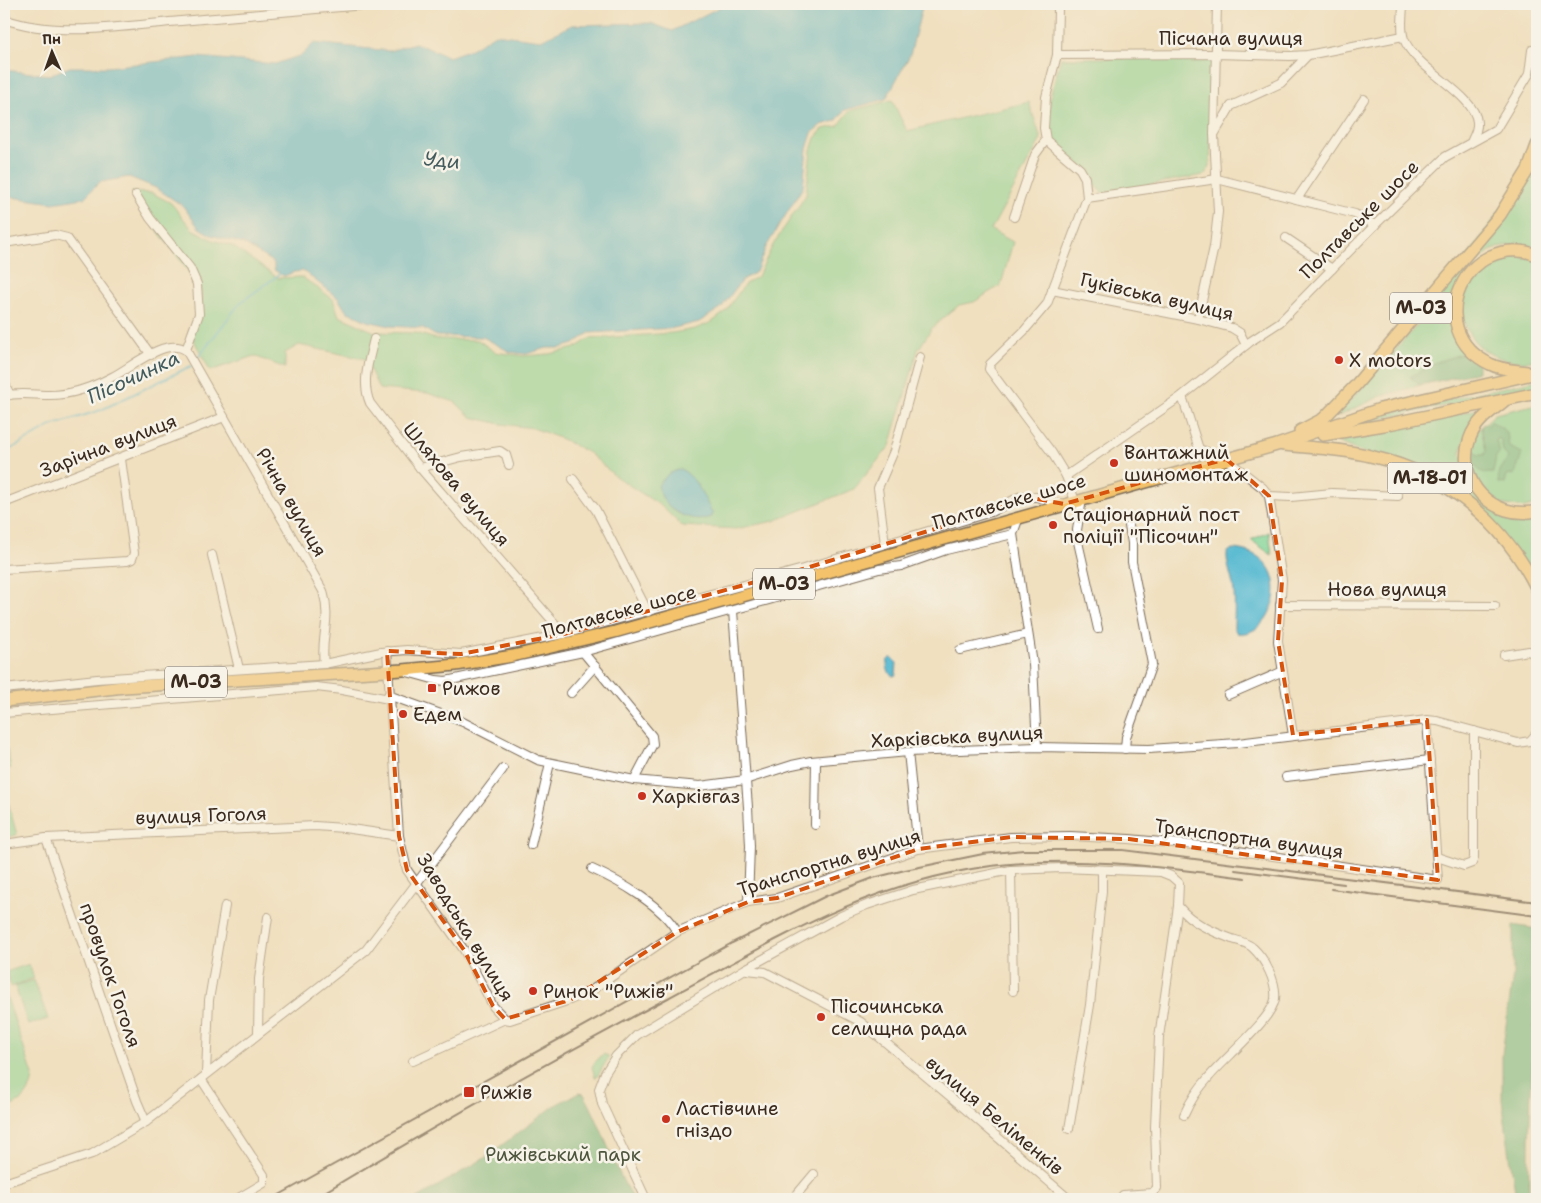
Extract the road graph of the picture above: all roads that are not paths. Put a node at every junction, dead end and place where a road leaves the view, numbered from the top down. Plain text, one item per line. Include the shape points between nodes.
1 (379, 4) edge
2 (1066, 4) edge
3 (1217, 4) edge
4 (1403, 4) edge
5 (1056, 6) edge
6 (4, 19) edge
7 (1403, 36) junction
8 (1532, 50) dead end
9 (1215, 54) junction
10 (1057, 55) junction
11 (1308, 55) junction
12 (1364, 99) dead end
13 (1214, 134) junction
14 (1046, 140) junction
15 (1472, 140) junction
16 (1537, 145) edge
17 (1217, 179) junction
18 (136, 194) dead end
19 (1087, 198) junction
20 (1297, 199) junction
21 (1014, 217) dead end
22 (1374, 225) junction
23 (1286, 238) dead end
24 (4, 243) edge
25 (1537, 255) edge
26 (1332, 269) junction
27 (1052, 290) junction
28 (1198, 319) junction
29 (374, 339) dead end
30 (1246, 345) junction
31 (186, 350) junction
32 (151, 355) junction
33 (920, 357) dead end
34 (1537, 373) edge
35 (4, 382) edge
36 (1537, 393) edge
37 (7, 395) edge
38 (1182, 396) junction
39 (1507, 398) junction
40 (224, 417) junction
41 (1296, 439) junction
42 (1277, 445) junction
43 (121, 459) junction
44 (1226, 459) junction
45 (509, 465) dead end
46 (420, 468) junction
47 (1066, 476) junction
48 (573, 480) dead end
49 (1270, 496) junction
50 (1398, 496) dead end
51 (1073, 501) junction
52 (4, 503) edge
53 (1537, 512) edge
54 (1019, 516) junction
55 (1129, 526) dead end
56 (1013, 534) junction
57 (885, 544) junction
58 (212, 555) dead end
59 (4, 569) edge
60 (1537, 589) edge
61 (1280, 605) junction
62 (1495, 606) dead end
63 (733, 611) junction
64 (648, 612) junction
65 (1098, 629) dead end
66 (564, 634) junction
67 (1028, 634) junction
68 (960, 650) dead end
69 (387, 651) junction
70 (584, 652) junction
71 (1504, 655) dead end
72 (1537, 656) edge
73 (324, 664) junction
74 (595, 666) junction
75 (239, 669) junction
76 (403, 670) junction
77 (388, 672) junction
78 (1281, 672) junction
79 (4, 689) edge
80 (571, 693) dead end
81 (1228, 695) dead end
82 (389, 697) junction
83 (4, 701) edge
84 (4, 712) edge
85 (1427, 720) junction
86 (1474, 731) junction
87 (1537, 733) edge
88 (1293, 735) junction
89 (1037, 747) junction
90 (1125, 749) junction
91 (908, 752) junction
92 (1430, 760) junction
93 (816, 761) junction
94 (550, 763) junction
95 (502, 769) dead end
96 (1286, 777) dead end
97 (634, 780) junction
98 (745, 780) junction
99 (815, 825) dead end
100 (399, 836) junction
101 (46, 838) junction
102 (4, 844) edge
103 (531, 846) dead end
104 (918, 849) junction
105 (1437, 857) junction
106 (592, 869) dead end
107 (1011, 870) junction
108 (1102, 871) junction
109 (418, 883) junction
110 (748, 902) junction
111 (225, 906) dead end
112 (1178, 906) junction
113 (268, 917) dead end
114 (677, 932) junction
115 (745, 970) junction
116 (1013, 991) dead end
117 (504, 1018) junction
118 (258, 1033) junction
119 (413, 1061) dead end
120 (204, 1077) junction
121 (1184, 1115) dead end
122 (146, 1122) junction
123 (1069, 1129) dead end
124 (814, 1174) dead end
125 (4, 1183) edge
126 (237, 1199) edge
127 (646, 1199) edge
128 (793, 1199) edge
129 (1069, 1199) edge
130 (1120, 1199) edge

1 - 6 street via 61,29
2 - 5 street
3 - 9 street
4 - 7 street
5 - 10 street
7 - 11 street, Пісчана вулиця
7 - 15 street via 1417,59 1455,90 1475,113 1477,127
8 - 15 street, Полтавське шосе via 1529,74 1504,119 1496,128
9 - 10 street, Пісчана вулиця
9 - 11 street, Пісчана вулиця
9 - 13 street
10 - 14 street via 1043,118
11 - 13 street via 1281,83 1231,106
12 - 20 street
13 - 17 street
14 - 19 street via 1080,169 1086,178
14 - 21 street via 1035,155
15 - 22 street, Полтавське шосе via 1445,157
16 - 42 highway, М-03 via 1528,170 1500,215 1355,386 1323,419
17 - 19 street
17 - 20 street
17 - 28 street via 1214,247
18 - 31 street via 150,218 190,268 197,284 199,314
19 - 27 street
20 - 22 street via 1355,214
22 - 26 street, Полтавське шосе
23 - 26 street
24 - 32 street via 62,236 70,241
25 - 34 highway, М-03 via 1518,250 1506,251 1483,261 1462,282 1455,312 1460,339 1469,351 1503,369
26 - 30 street, Полтавське шосе via 1280,322
27 - 28 street, Гуківська вулиця
27 - 47 street via 1040,314 990,364 989,369
28 - 30 street, Гуківська вулиця via 1236,330
29 - 46 street, Шляхова вулиця via 367,367 366,393 382,421
30 - 38 street, Полтавське шосе
31 - 32 street via 167,346
31 - 40 street, Річна вулиця
32 - 37 street via 110,378 74,392
33 - 57 street via 894,451 878,488
34 - 41 highway via 1380,409
35 - 37 street
36 - 39 highway, М-03
38 - 44 street via 1199,449
38 - 47 street, Полтавське шосе
39 - 41 highway, М-03 via 1384,425
39 - 53 highway via 1485,416 1470,436 1467,449 1469,474 1478,491 1491,504 1515,513
40 - 43 street, Зарічна вулиця
40 - 73 street, Річна вулиця via 323,591 328,618 323,641
41 - 42 highway, Полтавське шосе / М-03
42 - 44 highway, Полтавське шосе / М-03
42 - 60 highway, М-18-01 via 1342,450 1374,457 1405,466 1435,480 1464,498 1486,518 1508,542
43 - 52 street, Зарічна вулиця
43 - 59 street via 134,554 132,559 127,562
44 - 49 street
44 - 51 highway, Полтавське шосе / М-03
45 - 46 street via 506,455 500,451 454,458
46 - 66 street, Шляхова вулиця
47 - 51 street
48 - 64 street via 596,510
49 - 50 street via 1332,493
49 - 61 street via 1282,580
51 - 54 highway, Полтавське шосе / М-03
51 - 57 street via 1021,496 992,512
51 - 65 street via 1078,542
54 - 56 street
54 - 76 highway, Полтавське шосе / М-03 via 616,632 513,656
55 - 90 street via 1132,562 1152,664
56 - 63 street
56 - 67 street
57 - 64 street
58 - 75 street
61 - 62 street, Нова вулиця
61 - 78 street via 1278,641
63 - 70 street
63 - 98 street
64 - 66 street
66 - 69 street via 462,654
67 - 68 street
67 - 89 street via 1034,671
69 - 73 street
69 - 77 street, Заводська вулиця
70 - 74 street
70 - 76 street via 446,681
71 - 72 street via 1529,652
73 - 75 street
74 - 80 street
74 - 97 street via 653,738
75 - 79 street
76 - 77 highway, Полтавське шосе / М-03
77 - 82 street, Заводська вулиця
77 - 83 highway, Полтавське шосе / М-03 via 124,688
78 - 81 street
78 - 88 street
82 - 84 street, Харківська вулиця via 316,688
82 - 94 street, Харківська вулиця via 463,722 518,751
82 - 100 street, Заводська вулиця
85 - 86 street, Харківська вулиця
85 - 88 street, Харківська вулиця
85 - 92 street
86 - 87 street, Харківська вулиця via 1518,742 1530,741
86 - 105 street via 1474,858 1472,863 1464,866
88 - 90 street, Харківська вулиця via 1238,743
89 - 90 street, Харківська вулиця
89 - 91 street, Харківська вулиця
91 - 93 street, Харківська вулиця
91 - 104 street
92 - 96 street
92 - 105 street
93 - 98 street, Харківська вулиця via 792,764
93 - 99 street
94 - 97 street, Харківська вулиця
94 - 103 street
95 - 109 street
97 - 98 street, Харківська вулиця via 700,786
98 - 110 street via 750,846
100 - 101 street, вулиця Гоголя via 315,826
100 - 109 street, Заводська вулиця via 408,870
101 - 102 street, вулиця Гоголя
101 - 122 street, провулок Гоголя
104 - 105 street, Транспортна вулиця via 1011,837 1129,839 1204,846 1438,880
104 - 110 street, Транспортна вулиця via 777,898
106 - 114 street via 627,886 665,917
107 - 108 street via 1062,868
107 - 115 street via 914,890 867,905 841,916
107 - 116 street
108 - 112 street via 1161,872 1171,876 1179,883
108 - 123 street via 1090,1005
109 - 117 street, Заводська вулиця via 464,950 493,1006
109 - 118 street via 366,950
110 - 114 street, Транспортна вулиця
111 - 120 street via 208,1000
112 - 121 street via 1188,918 1250,946 1262,957 1275,989 1275,1000 1268,1014 1208,1077
112 - 130 street via 1159,1037 1156,1188 1152,1193 1123,1195
113 - 118 street via 259,985
114 - 117 street, Транспортна вулиця via 592,990 510,1020
115 - 127 street via 627,1043 601,1080 599,1094 602,1104
115 - 129 street, вулиця Беліменків via 765,972 861,1022
117 - 119 street, Транспортна вулиця
118 - 120 street
120 - 122 street
120 - 126 street via 264,1175 264,1182
122 - 125 street via 92,1154
124 - 128 street

